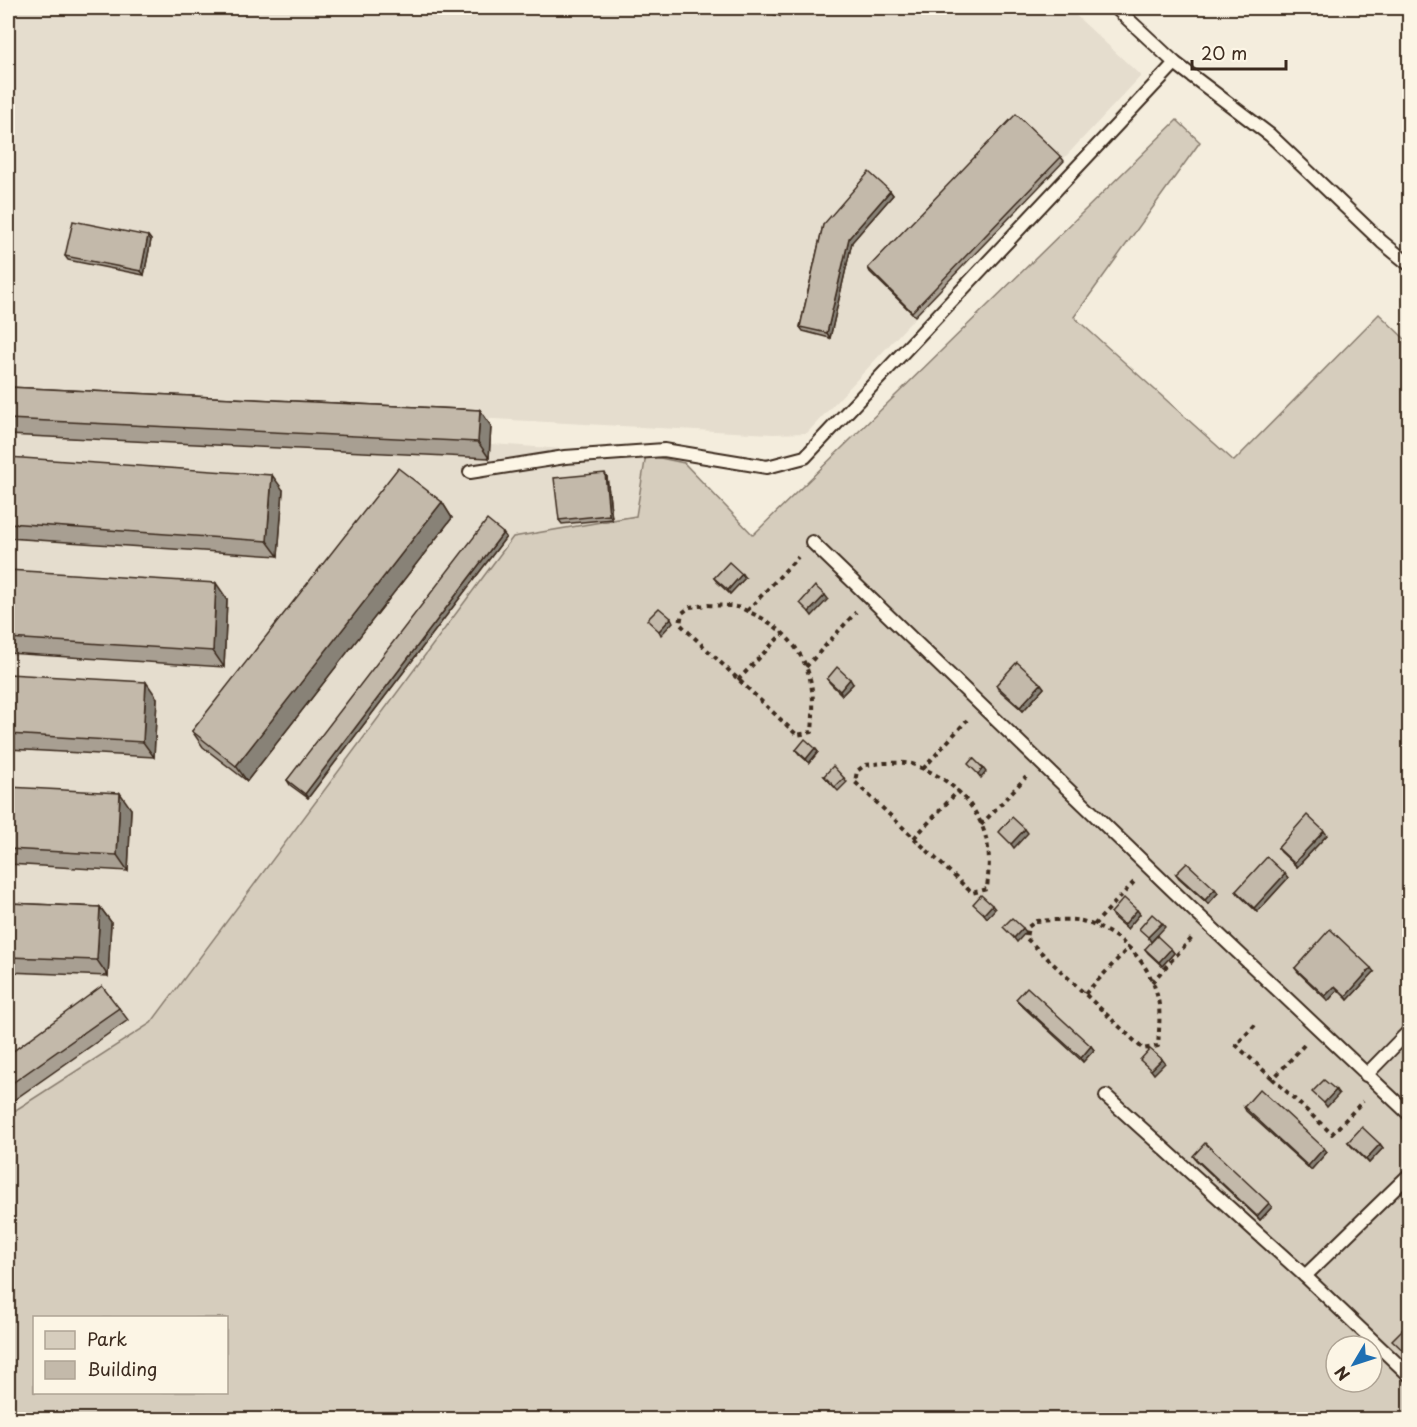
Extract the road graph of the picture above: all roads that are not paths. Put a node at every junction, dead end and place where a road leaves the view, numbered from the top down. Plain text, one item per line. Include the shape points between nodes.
1 (1116, 8) edge
2 (1175, 63) junction
3 (1410, 265) edge
4 (470, 472) edge
5 (812, 542) road end
6 (1410, 1030) edge
7 (1366, 1074) junction
8 (1106, 1096) dead end
9 (1410, 1115) edge
10 (1410, 1174) edge
11 (1305, 1276) junction
12 (1410, 1376) edge

1 - 2 lane
2 - 3 lane via 1270,135
2 - 4 lane via 806,457 767,467 664,450 565,457
5 - 7 lane
6 - 7 lane
7 - 9 lane
8 - 11 lane
10 - 11 lane
11 - 12 lane

